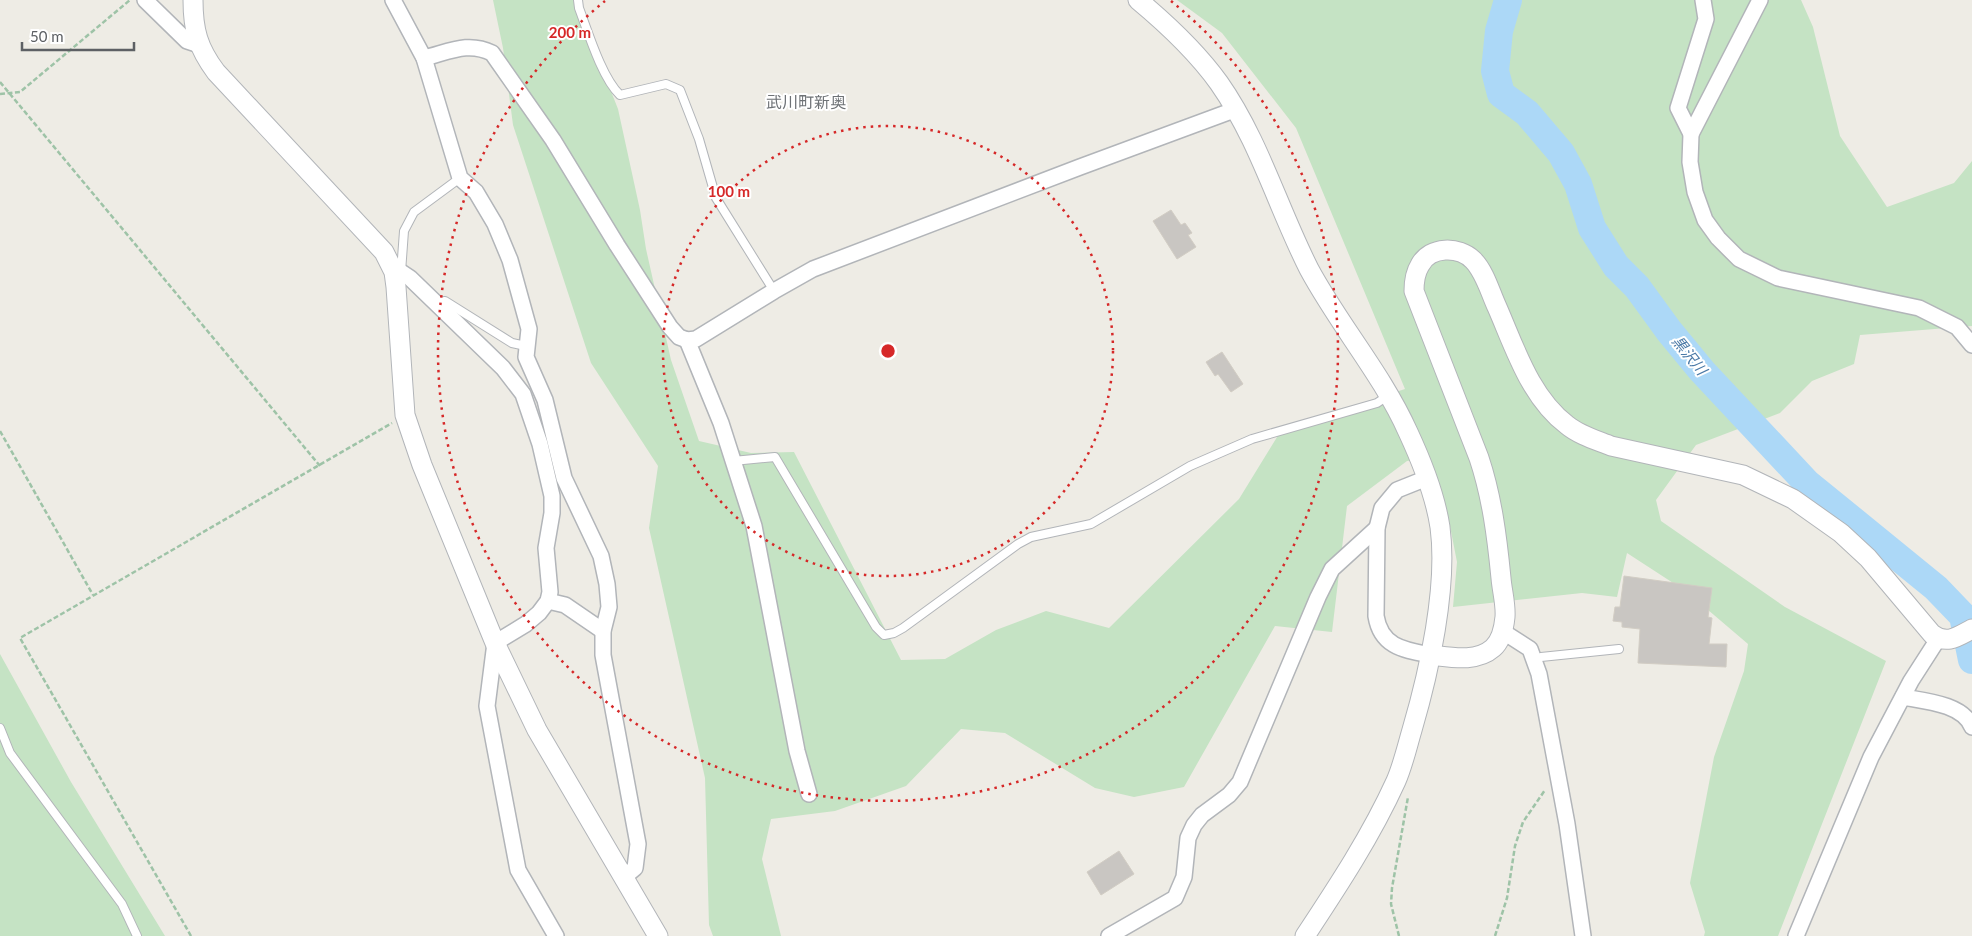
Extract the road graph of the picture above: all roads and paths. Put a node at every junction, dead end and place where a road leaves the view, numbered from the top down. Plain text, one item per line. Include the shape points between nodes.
1 (130, 0) edge
2 (145, 0) edge
3 (193, 0) edge
4 (393, 0) edge
5 (578, 0) edge
6 (1138, 0) edge
7 (1703, 0) edge
8 (1760, 0) edge
9 (199, 45) junction
10 (424, 58) junction
11 (0, 82) edge
12 (0, 94) edge
13 (10, 94) junction
14 (1234, 110) junction
15 (1691, 134) junction
16 (460, 178) junction
17 (398, 272) junction
18 (774, 291) junction
19 (434, 303) junction
20 (687, 340) junction
21 (1972, 345) edge
22 (526, 346) junction
23 (1389, 395) junction
24 (405, 415) junction
25 (0, 431) edge
26 (733, 461) junction
27 (320, 466) junction
28 (1427, 478) junction
29 (1377, 528) junction
30 (93, 595) junction
31 (548, 602) junction
32 (1972, 629) edge
33 (1502, 630) junction
34 (603, 631) junction
35 (1945, 639) junction
36 (495, 643) junction
37 (1619, 649) dead end
38 (1430, 655) junction
39 (1534, 659) junction
40 (1903, 696) junction
41 (1972, 727) edge
42 (0, 728) edge
43 (1558, 778) junction
44 (1397, 779) junction
45 (809, 794) dead end
46 (623, 878) junction
47 (1134, 930) edge
48 (656, 935) edge
49 (137, 936) edge
50 (191, 936) edge
51 (556, 936) edge
52 (1110, 936) edge
53 (1305, 936) edge
54 (1399, 936) edge
55 (1495, 936) edge
56 (1583, 936) edge
57 (1796, 936) edge

1 - 13 path via 20,92
2 - 9 street via 187,41
3 - 9 street via 194,28
4 - 10 street
5 - 18 lane via 578,8 598,57 612,87 620,95 666,84 680,90 699,139 716,198
6 - 14 street via 1170,26 1195,54 1220,84
7 - 15 street via 1706,19 1678,108
8 - 15 street
9 - 17 street via 216,72 384,252
10 - 16 street
10 - 20 street via 470,46 492,53 553,140 670,327
11 - 13 path
12 - 13 path
13 - 27 path
14 - 18 street via 813,269
14 - 23 street via 1311,271
15 - 21 street via 1690,162 1695,192 1705,220 1739,259 1778,278 1919,308 1957,327
16 - 17 lane via 414,212 404,231
16 - 22 street via 476,192 496,224 510,260 529,329
17 - 19 street
17 - 24 street
18 - 20 street via 705,335
19 - 22 lane via 445,301 512,343
19 - 31 street via 503,368 523,394 540,444 552,496 546,548
20 - 26 street
22 - 34 street via 526,357 545,400 564,478 600,556 607,584 608,607
23 - 26 lane via 1377,403 1252,439 1190,466 1091,524 1031,537 903,628 884,635 876,627 775,457
23 - 28 street
24 - 27 path
24 - 36 street via 422,465
25 - 30 path
26 - 45 street via 754,526 797,751
27 - 30 path
28 - 29 street via 1397,490 1382,508
28 - 38 street via 1436,505 1442,552
29 - 38 street via 1378,629 1397,647
29 - 47 street via 1332,569 1240,782 1194,825 1188,838 1184,877 1175,898
30 - 50 path via 20,638
31 - 34 street via 565,605
31 - 36 street via 526,624
32 - 35 street
33 - 35 street via 1505,617 1487,483 1414,290 1414,278 1420,264 1428,255 1439,251 1462,251 1480,269 1526,375 1566,425 1611,446 1743,475 1793,499 1841,533 1868,558 1923,625
33 - 38 street via 1493,648 1482,655 1464,658
33 - 39 street via 1530,649
34 - 46 street via 603,655 638,844 635,868
35 - 40 street
36 - 46 street via 537,730
36 - 51 street via 487,706 518,870
37 - 39 lane
38 - 44 street via 1422,699
39 - 43 street
40 - 41 street via 1959,712 1968,718
40 - 57 street via 1871,757
42 - 49 lane via 10,753 122,904
43 - 55 path via 1551,780 1523,822 1515,846 1507,898
43 - 56 street
44 - 53 street via 1363,845
44 - 54 path via 1411,788 1392,888 1391,904
46 - 48 street
47 - 52 street

